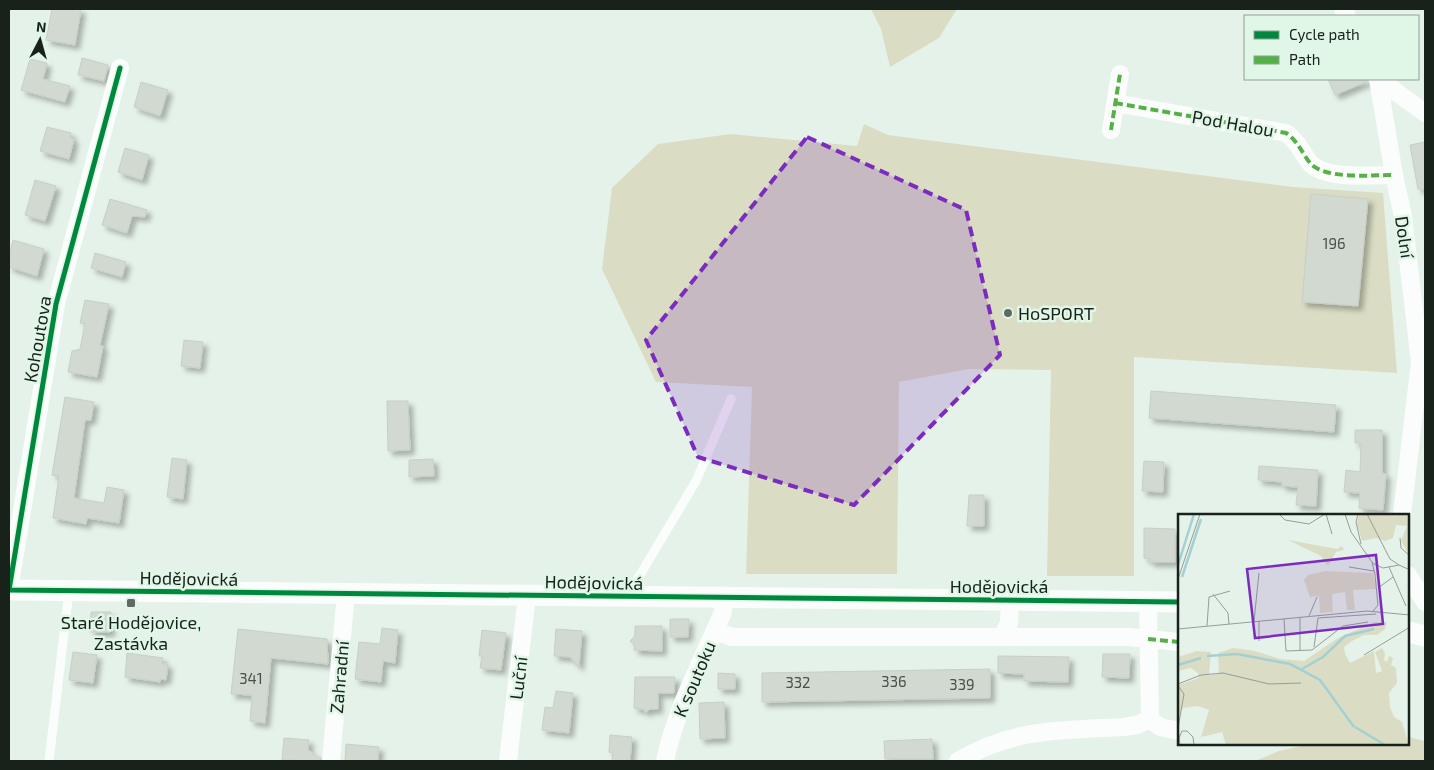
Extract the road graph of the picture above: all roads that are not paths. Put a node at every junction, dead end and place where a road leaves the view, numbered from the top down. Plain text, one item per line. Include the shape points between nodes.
1 (120, 68) dead end
2 (1120, 74) dead end
3 (1378, 80) edge
4 (1383, 80) edge
5 (1115, 103) junction
6 (1425, 113) edge
7 (1111, 130) dead end
8 (1394, 175) junction
9 (1423, 359) edge
10 (731, 399) dead end
11 (1402, 514) edge
12 (1409, 576) edge
13 (9, 590) edge
14 (69, 591) junction
15 (346, 593) junction
16 (527, 595) junction
17 (627, 596) junction
18 (723, 598) junction
19 (1010, 600) junction
20 (1148, 601) junction
21 (1178, 602) edge
22 (1425, 602) edge
23 (714, 631) junction
24 (1409, 632) edge
25 (1002, 636) junction
26 (1425, 636) edge
27 (1148, 639) junction
28 (1178, 642) edge
29 (1150, 719) junction
30 (1178, 731) edge
31 (49, 761) edge
32 (331, 761) edge
33 (508, 761) edge
34 (665, 761) edge
35 (958, 761) edge

1 - 13 street, Kohoutova via 56,304
2 - 5 street
3 - 8 street, Dolní
4 - 6 street
5 - 7 street
5 - 8 street, Pod Halou via 1286,133 1311,164 1324,172
8 - 9 street, Dolní via 1403,216
9 - 11 street, Dolní
10 - 17 lane via 696,481
12 - 22 street
13 - 14 street, Hodějovická
14 - 15 street, Hodějovická
14 - 31 lane
15 - 16 street, Hodějovická
15 - 32 street, Zahradní
16 - 17 street, Hodějovická
16 - 33 street, Luční
17 - 18 street, Hodějovická
18 - 19 street, Hodějovická
18 - 23 street, K soutoku via 722,612
19 - 20 street, Hodějovická
19 - 25 street via 1009,623
20 - 21 street, Hodějovická
20 - 27 street
23 - 25 street via 732,637
23 - 34 street, K soutoku via 671,735
24 - 26 street
25 - 27 street
27 - 28 street
27 - 29 street
29 - 30 street via 1160,727
29 - 35 street via 1124,728 1036,731 989,744

